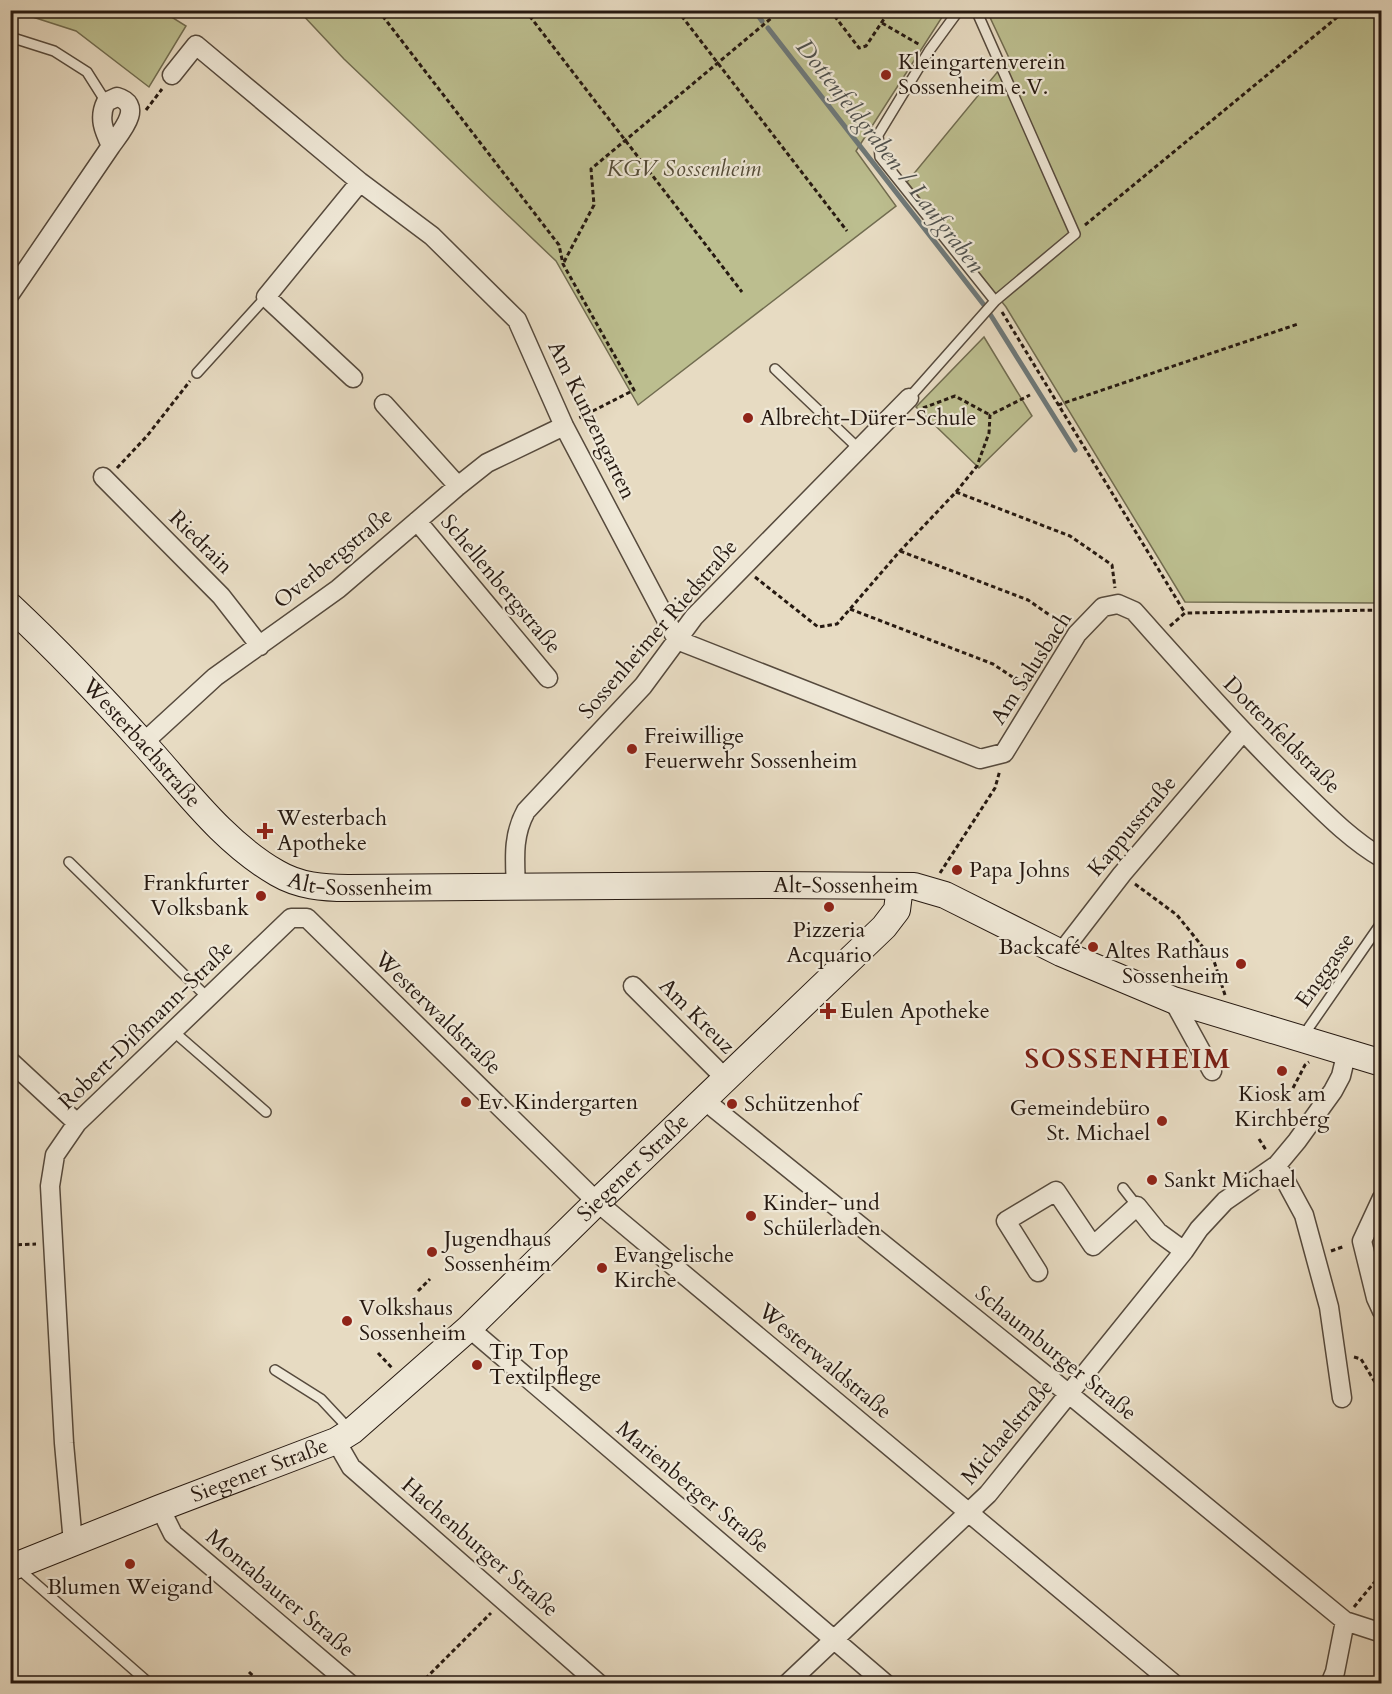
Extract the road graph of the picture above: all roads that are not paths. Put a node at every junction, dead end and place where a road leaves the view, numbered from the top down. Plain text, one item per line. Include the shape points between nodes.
1 (959, 10) edge
2 (976, 10) edge
3 (10, 37) edge
4 (172, 75) road end
5 (106, 102) junction
6 (111, 146) junction
7 (360, 182) junction
8 (10, 294) edge
9 (266, 297) junction
10 (994, 301) junction
11 (775, 369) dead end
12 (197, 373) road end
13 (353, 378) dead end
14 (909, 398) joint
15 (384, 404) dead end
16 (564, 426) junction
17 (860, 449) junction
18 (104, 479) road end
19 (458, 486) junction
20 (417, 521) junction
21 (10, 606) edge
22 (1157, 636) joint
23 (677, 640) junction
24 (260, 646) junction
25 (548, 678) dead end
26 (1243, 732) junction
27 (143, 742) junction
28 (1382, 858) edge
29 (69, 862) dead end
30 (278, 874) joint
31 (900, 886) junction
32 (516, 888) junction
33 (298, 917) joint
34 (1382, 922) edge
35 (1061, 953) junction
36 (633, 986) dead end
37 (208, 998) junction
38 (1173, 1000) junction
39 (173, 1031) junction
40 (1300, 1040) junction
41 (1337, 1049) junction
42 (10, 1061) edge
43 (1382, 1063) edge
44 (1212, 1071) dead end
45 (726, 1079) junction
46 (705, 1100) junction
47 (266, 1112) dead end
48 (77, 1123) junction
49 (1277, 1165) junction
50 (1123, 1188) dead end
51 (1382, 1198) edge
52 (597, 1202) junction
53 (1137, 1206) junction
54 (1184, 1251) junction
55 (1038, 1272) dead end
56 (1382, 1311) edge
57 (469, 1328) junction
58 (275, 1370) dead end
59 (1069, 1394) junction
60 (1342, 1398) dead end
61 (344, 1436) junction
62 (160, 1508) junction
63 (969, 1513) junction
64 (73, 1543) junction
65 (13, 1567) edge
66 (1345, 1621) junction
67 (1382, 1633) edge
68 (834, 1639) junction
69 (150, 1683) edge
70 (350, 1683) edge
71 (599, 1683) edge
72 (787, 1683) edge
73 (886, 1683) edge
74 (1174, 1683) edge
75 (1330, 1683) edge

1 - 10 lane via 878,135 880,157
2 - 10 lane via 1075,234
3 - 5 lane via 54,51 87,72
4 - 7 street, Am Kunzengarten via 196,45
5 - 6 street via 102,117
5 - 6 street via 117,97 124,99 131,112
6 - 8 street
7 - 9 street
7 - 16 street, Am Kunzengarten via 432,236 517,321
9 - 12 lane
9 - 13 street
10 - 14 lane
11 - 17 lane
14 - 17 street, Sossenheimer Riedstraße
15 - 19 street
16 - 19 street, Overbergstraße via 487,463
16 - 23 street, Am Kunzengarten
17 - 23 street, Sossenheimer Riedstraße via 694,617
18 - 24 street, Riedrain via 220,596
19 - 20 street, Overbergstraße
20 - 24 street, Overbergstraße via 338,589
20 - 25 street, Schellenbergstraße
21 - 27 main road, Westerbachstraße via 56,648
22 - 23 street, Am Salusbach via 1134,611 1118,604 1103,607 1077,634 1004,753 980,759
22 - 26 street, Dottenfeldstraße
23 - 32 street, Sossenheimer Riedstraße via 643,686 526,811 515,846
24 - 27 street, Overbergstraße via 215,677
26 - 28 street, Dottenfeldstraße via 1335,822 1364,848
26 - 35 street, Kappusstraße via 1122,874
27 - 30 main road, Westerbachstraße via 211,820
29 - 37 lane
30 - 32 main road, Alt-Sossenheim via 320,888
31 - 32 main road, Alt-Sossenheim
31 - 35 main road, Alt-Sossenheim via 945,895
31 - 45 main road, Siegener Straße via 897,910 891,919
33 - 37 street, Robert-Dißmann-Straße via 291,918
33 - 52 street, Westerwaldstraße via 307,918
34 - 40 lane, Enggasse
35 - 38 main road, Alt-Sossenheim
36 - 45 street, Am Kreuz
37 - 39 street, Robert-Dißmann-Straße
38 - 40 main road, Alt-Sossenheim
38 - 44 street
39 - 47 lane
39 - 48 street, Robert-Dißmann-Straße
40 - 41 main road, Alt-Sossenheim
41 - 43 main road, Alt-Sossenheim
41 - 49 street, Michaelstraße via 1341,1076
42 - 48 street
45 - 46 main road, Siegener Straße
46 - 52 main road, Siegener Straße
46 - 59 street, Schaumburger Straße
48 - 64 street, Robert-Dißmann-Straße via 55,1155 50,1186
49 - 54 street, Michaelstraße via 1225,1201 1198,1228
49 - 60 street via 1304,1215 1329,1307
50 - 53 lane
51 - 56 street via 1362,1241
52 - 57 main road, Siegener Straße
52 - 63 street, Westerwaldstraße
53 - 54 street via 1158,1232
53 - 55 street via 1093,1246 1056,1191 1006,1221
54 - 59 street, Michaelstraße
57 - 61 main road, Siegener Straße
57 - 68 street, Marienberger Straße
58 - 61 lane via 321,1399
59 - 63 street, Michaelstraße
59 - 66 street, Schaumburger Straße
61 - 62 main road, Siegener Straße
61 - 71 street, Hachenburger Straße via 351,1467
62 - 64 main road, Siegener Straße
62 - 70 street, Montabaurer Straße via 173,1534
63 - 68 street, Michaelstraße
63 - 74 street, Westerwaldstraße
64 - 65 main road, Siegener Straße
65 - 69 lane
66 - 67 street, Schaumburger Straße
66 - 75 street
68 - 72 street, Michaelstraße
68 - 73 street, Marienberger Straße

